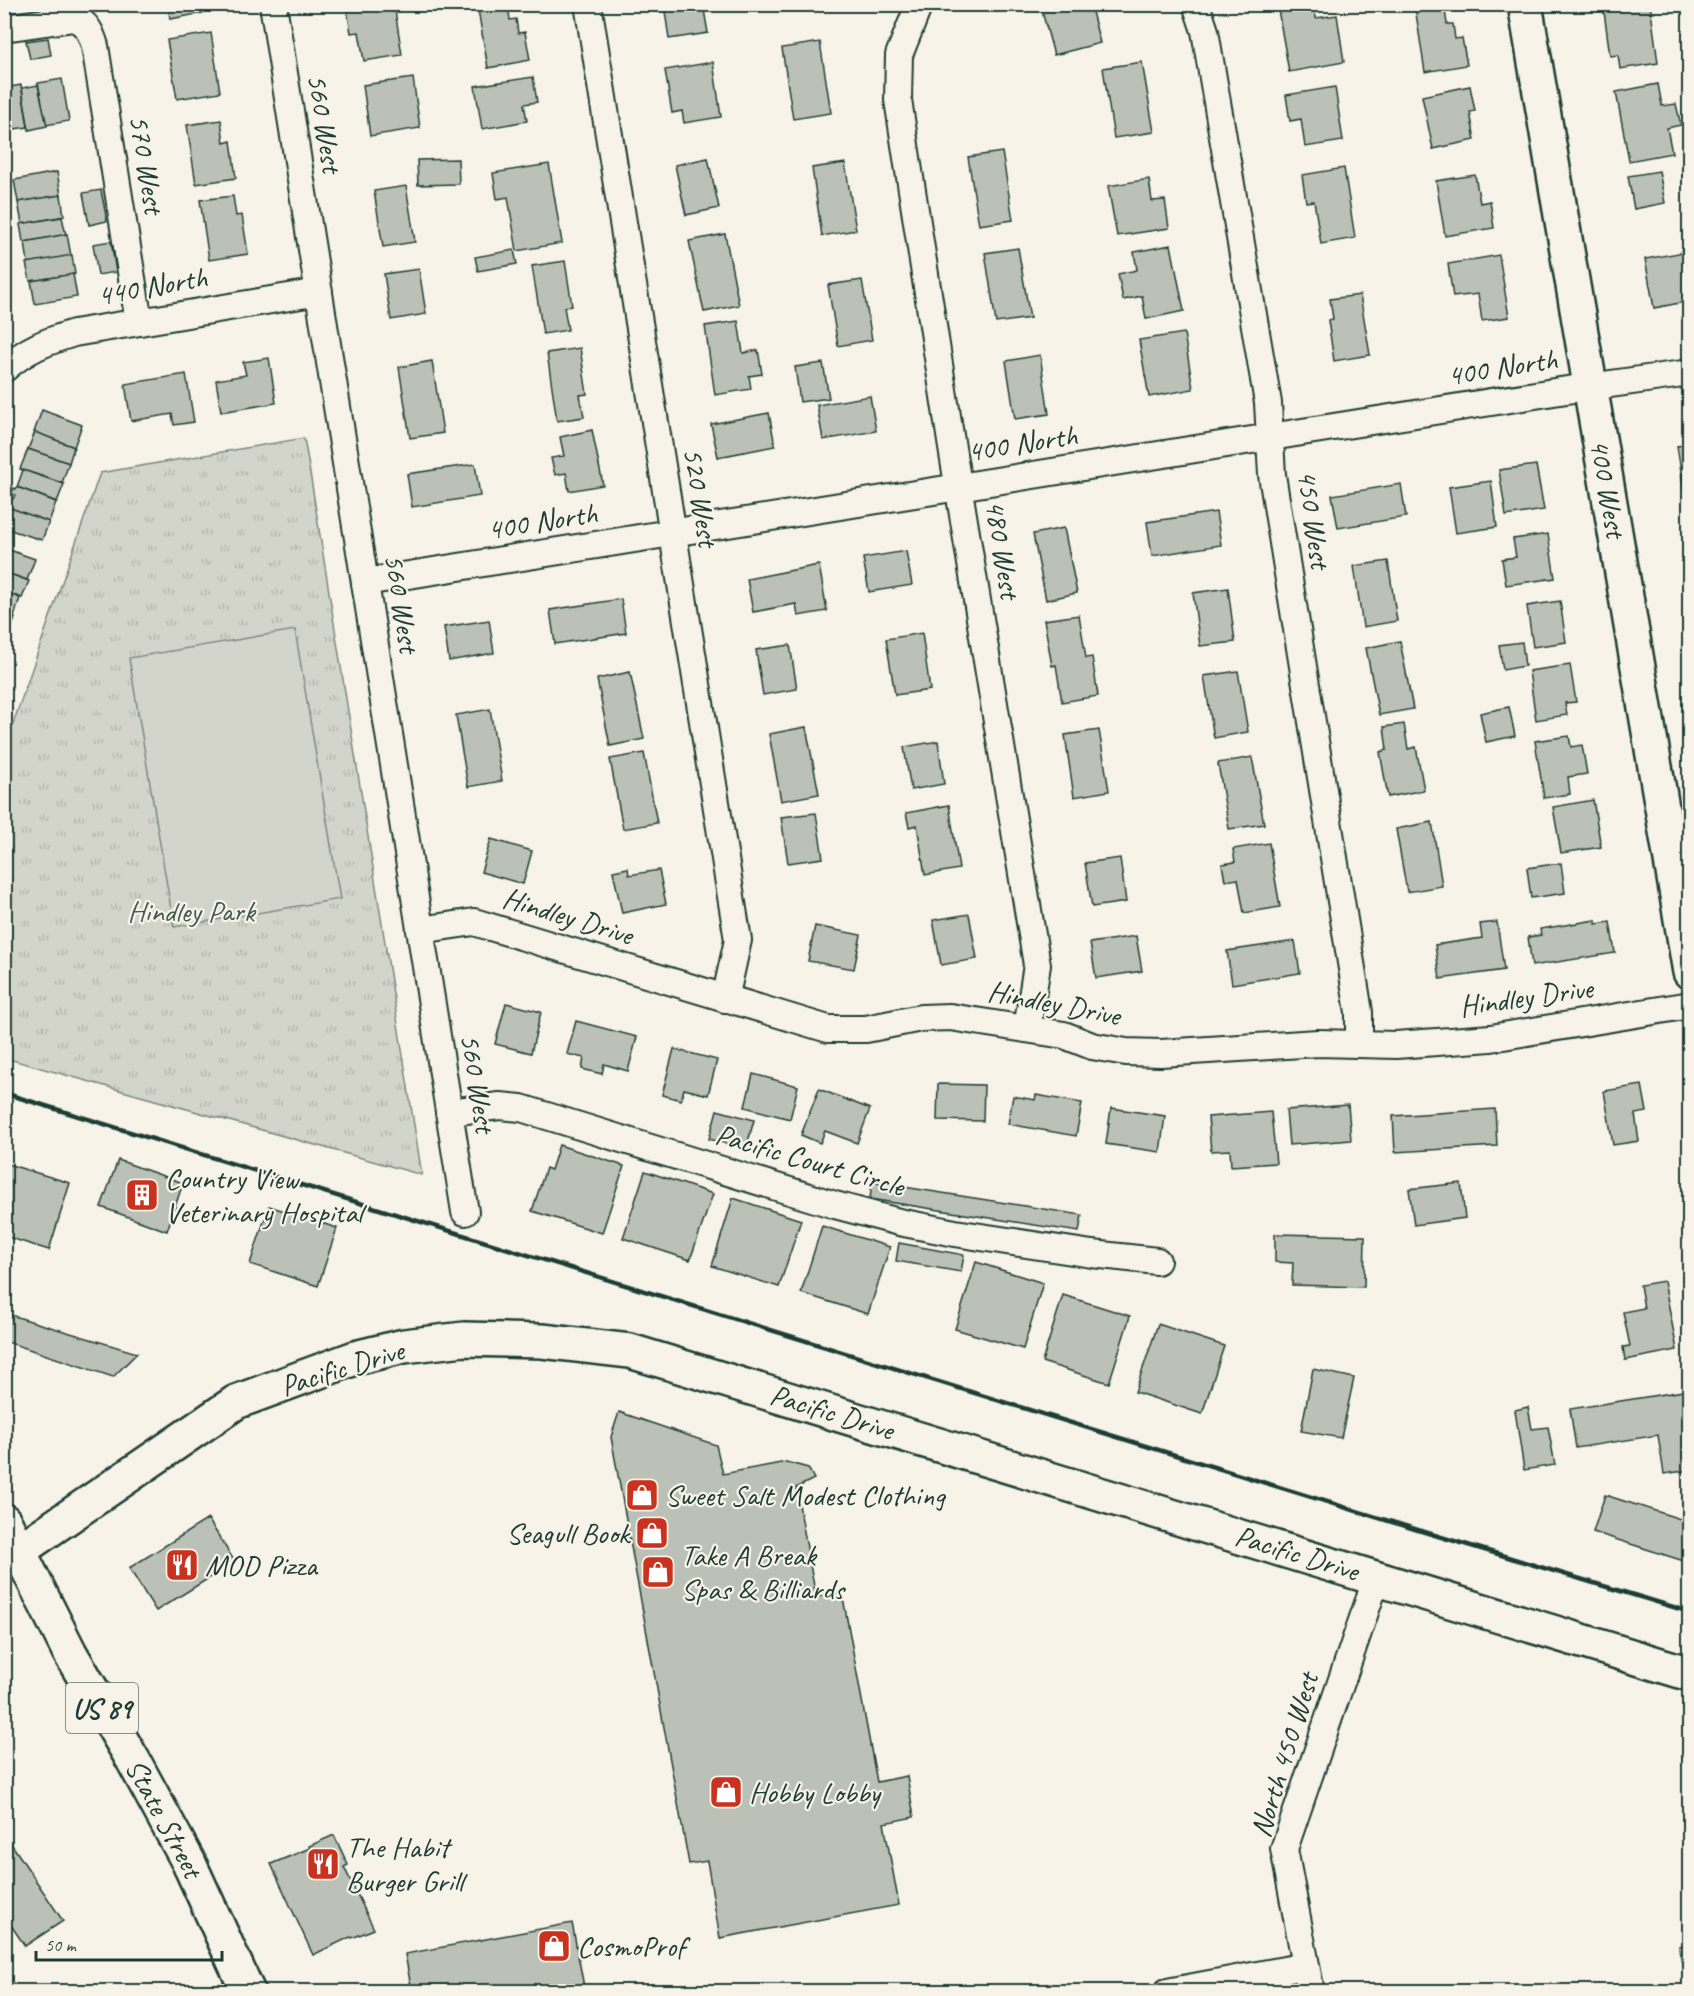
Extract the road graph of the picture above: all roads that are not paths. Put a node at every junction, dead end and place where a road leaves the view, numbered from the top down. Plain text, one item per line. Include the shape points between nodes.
1 (273, 4) edge
2 (588, 4) edge
3 (1196, 4) edge
4 (1526, 4) edge
5 (917, 10) dead end
6 (4, 28) edge
7 (319, 292) junction
8 (140, 322) junction
9 (4, 369) edge
10 (1689, 373) edge
11 (1590, 388) junction
12 (1270, 437) junction
13 (960, 486) junction
14 (673, 533) junction
15 (365, 582) junction
16 (420, 930) junction
17 (1689, 972) edge
18 (725, 999) junction
19 (1689, 1005) edge
20 (1027, 1029) junction
21 (1359, 1044) junction
22 (449, 1112) junction
23 (465, 1212) dead end
24 (1157, 1260) dead end
25 (4, 1521) edge
26 (12, 1556) edge
27 (1377, 1578) junction
28 (1689, 1674) edge
29 (1306, 1966) junction
30 (248, 1992) edge
31 (1167, 1992) edge
32 (1311, 1992) edge

1 - 7 street, 560 West
2 - 14 street, 520 West
3 - 12 street, 450 West via 1205,31 1268,403
4 - 11 street, 400 West
5 - 13 street, 480 West via 899,55 898,100
6 - 8 street, 570 West via 65,18 81,20 90,31
7 - 8 street, 440 North
7 - 15 street, 560 West
8 - 9 street, 440 North via 45,342 22,353
10 - 11 street, 400 North
11 - 12 street, 400 North
11 - 17 street, 400 West
12 - 13 street, 400 North
12 - 21 street, 450 West via 1272,475 1359,1012
13 - 14 street, 400 North
13 - 20 street, 480 West via 1037,965
14 - 15 street, 400 North
14 - 18 street, 520 West via 738,940
15 - 16 street, 560 West
16 - 18 street, Hindley Drive via 474,922
16 - 22 street, 560 West
18 - 20 street, Hindley Drive via 828,1029 866,1029 921,1018 950,1017
19 - 21 street, Hindley Drive via 1491,1038
20 - 21 street, Hindley Drive via 1125,1052
22 - 23 street, 560 West
22 - 24 street, Pacific Court Circle via 484,1107 521,1108 899,1222 1092,1254
25 - 26 street, State Street / US 89
26 - 27 street, Pacific Drive via 236,1402 356,1358 404,1346 464,1339 542,1341 630,1351
26 - 30 street, State Street / US 89 via 189,1863
27 - 28 street, Pacific Drive
27 - 29 street, North 450 West via 1284,1849
29 - 31 street
29 - 32 street, North 450 West

